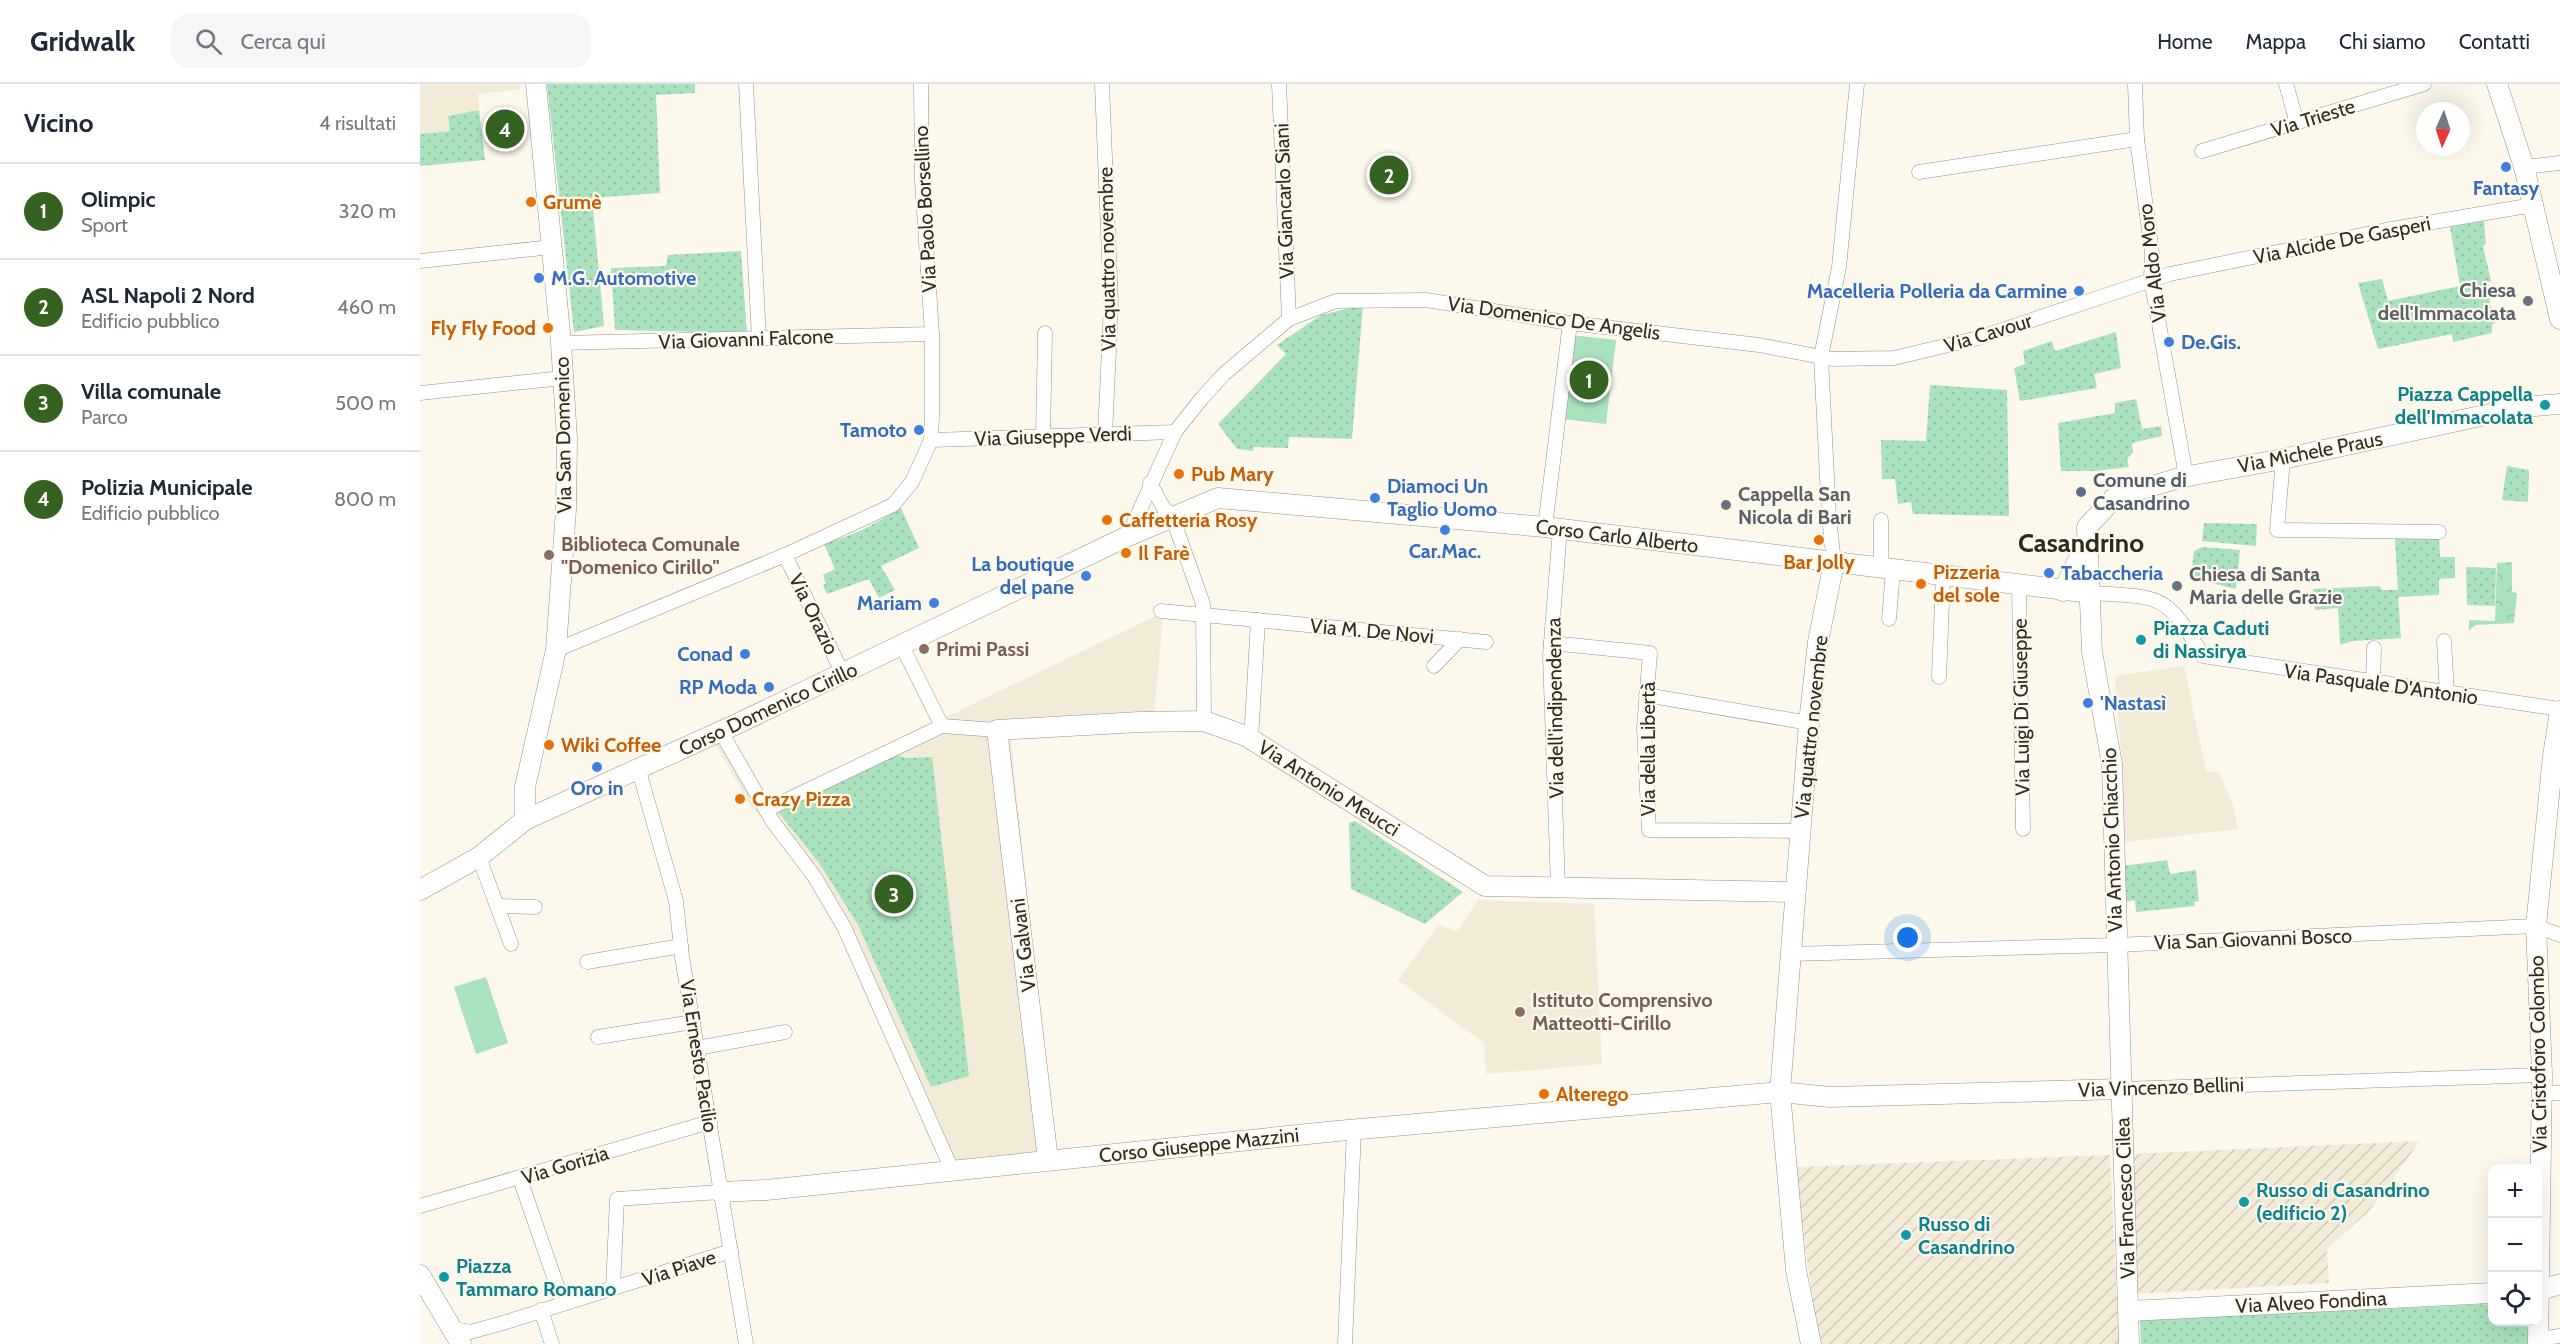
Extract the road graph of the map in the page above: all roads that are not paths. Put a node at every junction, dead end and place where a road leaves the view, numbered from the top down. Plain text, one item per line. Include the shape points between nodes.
1 (536, 84) edge
2 (746, 84) edge
3 (921, 84) edge
4 (1102, 84) edge
5 (1279, 84) edge
6 (1857, 84) edge
7 (2135, 84) edge
8 (2286, 84) edge
9 (2424, 84) edge
10 (2497, 84) edge
11 (2297, 123) junction
12 (2137, 139) junction
13 (2202, 151) dead end
14 (2560, 163) edge
15 (2524, 167) junction
16 (1918, 172) dead end
17 (2533, 205) junction
18 (552, 247) junction
19 (420, 261) edge
20 (2151, 279) junction
21 (1289, 319) junction
22 (2560, 319) edge
23 (1570, 323) junction
24 (1045, 333) dead end
25 (932, 334) junction
26 (759, 339) junction
27 (561, 343) junction
28 (1821, 357) junction
29 (563, 378) junction
30 (2560, 389) edge
31 (420, 393) edge
32 (2560, 404) edge
33 (2522, 407) junction
34 (1175, 432) junction
35 (1105, 435) junction
36 (1043, 436) junction
37 (931, 440) junction
38 (2283, 459) junction
39 (2186, 476) junction
40 (1150, 483) junction
41 (1172, 516) junction
42 (1881, 520) dead end
43 (1553, 528) junction
44 (2439, 532) dead end
45 (1126, 537) junction
46 (2086, 544) junction
47 (785, 555) junction
48 (1834, 562) junction
49 (1887, 569) junction
50 (1943, 577) junction
51 (2019, 585) junction
52 (2063, 591) junction
53 (2091, 593) junction
54 (1161, 611) dead end
55 (1203, 615) junction
56 (1889, 619) dead end
57 (1258, 620) junction
58 (1460, 639) junction
59 (2444, 641) dead end
60 (1486, 642) dead end
61 (1551, 643) junction
62 (902, 646) junction
63 (2374, 648) dead end
64 (556, 650) junction
65 (1434, 666) dead end
66 (843, 674) junction
67 (1938, 677) dead end
68 (2373, 683) junction
69 (2447, 693) junction
70 (1646, 695) junction
71 (2560, 710) edge
72 (1204, 721) junction
73 (1809, 723) junction
74 (942, 726) junction
75 (998, 730) junction
76 (721, 732) junction
77 (1251, 740) junction
78 (639, 771) junction
79 (766, 810) junction
80 (525, 820) junction
81 (2023, 829) dead end
82 (1800, 831) junction
83 (479, 857) junction
84 (1558, 887) junction
85 (420, 890) edge
86 (1795, 892) junction
87 (499, 906) junction
88 (535, 907) dead end
89 (2536, 926) junction
90 (2560, 935) edge
91 (511, 944) dead end
92 (2115, 945) junction
93 (681, 946) junction
94 (1790, 954) junction
95 (587, 962) dead end
96 (693, 1022) junction
97 (785, 1032) dead end
98 (598, 1037) dead end
99 (698, 1048) junction
100 (2548, 1087) edge
101 (2121, 1089) junction
102 (1780, 1092) junction
103 (710, 1122) junction
104 (1354, 1130) junction
105 (1048, 1160) junction
106 (952, 1170) junction
107 (520, 1179) junction
108 (720, 1192) junction
109 (420, 1206) edge
110 (731, 1251) junction
111 (2539, 1272) edge
112 (420, 1275) edge
113 (2560, 1284) edge
114 (613, 1288) junction
115 (2542, 1290) edge
116 (2488, 1293) edge
117 (563, 1303) junction
118 (541, 1310) junction
119 (2128, 1311) junction
120 (2560, 1336) edge
121 (457, 1337) edge
122 (2538, 1341) edge
123 (552, 1344) edge
124 (746, 1344) edge
125 (1345, 1344) edge
126 (1810, 1344) edge
127 (2129, 1344) edge

1 - 18 street, Via San Domenico
2 - 26 street
3 - 25 street, Via Paolo Borsellino via 922,180
4 - 35 street, Via quattro novembre via 1111,305
5 - 21 street, Via Giancarlo Siani
6 - 28 street via 1839,267
7 - 12 street, Via Aldo Moro
8 - 11 street
9 - 11 street, Via Trieste
10 - 15 street
11 - 13 street, Via Trieste
12 - 16 street
12 - 20 street, Via Aldo Moro via 2152,253
14 - 15 street
15 - 17 street
17 - 20 street, Via Alcide De Gasperi via 2386,230
17 - 22 street
18 - 19 street
18 - 27 street, Via San Domenico
20 - 28 street, Via Cavour via 1926,352 1894,358
20 - 39 street, Via Aldo Moro
21 - 23 street, Via Domenico De Angelis via 1336,302 1391,299 1468,305
21 - 34 street via 1224,374
23 - 28 street, Via Domenico De Angelis via 1718,339
23 - 43 street, Via dell'indipendenza
24 - 36 street
25 - 26 street, Via Giovanni Falcone
25 - 37 street, Via Paolo Borsellino
26 - 27 street, Via Giovanni Falcone
27 - 29 street, Via San Domenico
28 - 48 street
29 - 31 street
29 - 64 street, Via San Domenico via 566,509
30 - 33 street, Via Michele Praus
32 - 33 street, Via Michele Praus
33 - 38 street, Via Michele Praus
34 - 35 street, Via Giuseppe Verdi
34 - 40 street
35 - 36 street, Via Giuseppe Verdi
36 - 37 street, Via Giuseppe Verdi
37 - 47 street via 912,482 893,505
38 - 39 street, Via Michele Praus
38 - 44 street via 2277,530
39 - 46 street, Via Michele Praus via 2115,497 2086,527
40 - 41 street
40 - 45 street
41 - 43 street, Corso Carlo Alberto via 1204,502 1234,498
41 - 45 street, Corso Carlo Alberto
41 - 55 street via 1203,604
42 - 49 street
43 - 48 street, Corso Carlo Alberto
43 - 61 street, Via dell'indipendenza
45 - 62 street, Corso Domenico Cirillo
46 - 52 street
46 - 53 street, Via Antonio Chiacchio
47 - 64 street
47 - 66 street, Via Orazio
48 - 49 street, Corso Carlo Alberto
48 - 73 street, Via quattro novembre via 1818,642
49 - 50 street, Corso Carlo Alberto
49 - 56 street
50 - 51 street, Corso Carlo Alberto
50 - 67 street
51 - 52 street, Corso Carlo Alberto
51 - 81 street, Via Luigi Di Giuseppe
52 - 53 street, Corso Carlo Alberto
53 - 68 street, Via Pasquale D'Antonio via 2156,599 2178,616 2203,656
53 - 92 street, Via Antonio Chiacchio via 2092,652 2112,764
54 - 55 street
55 - 57 street, Via M. De Novi
55 - 72 street
57 - 58 street, Via M. De Novi
57 - 77 street
58 - 60 street, Via M. De Novi
58 - 65 street
59 - 69 street
61 - 70 street, Via della Libertà via 1650,653
61 - 84 street, Via dell'indipendenza
62 - 66 street, Corso Domenico Cirillo
62 - 74 street
63 - 68 street
64 - 80 street, Via San Domenico via 525,788
66 - 76 street, Corso Domenico Cirillo
68 - 69 street, Via Pasquale D'Antonio
69 - 71 street, Via Pasquale D'Antonio
70 - 73 street
70 - 82 street, Via della Libertà via 1649,830
71 - 89 street, Via Cristoforo Colombo
72 - 75 street, Via Antonio Meucci
72 - 77 street, Via Antonio Meucci
73 - 82 street, Via quattro novembre
74 - 75 street, Via Antonio Meucci
74 - 79 street
75 - 105 street, Via Galvani
76 - 78 street, Corso Domenico Cirillo
76 - 79 street
77 - 84 street, Via Antonio Meucci via 1485,886
78 - 80 street, Corso Domenico Cirillo
78 - 93 street, Via Ernesto Pacilio via 676,901
79 - 106 street via 814,876 844,927
80 - 83 street, Corso Domenico Cirillo
82 - 86 street, Via quattro novembre
83 - 85 street, Corso Domenico Cirillo
83 - 87 street
84 - 86 street, Via Antonio Meucci
86 - 94 street, Via quattro novembre
87 - 88 street
87 - 91 street
89 - 90 street
89 - 92 street, Via San Giovanni Bosco
89 - 100 street, Via Cristoforo Colombo
92 - 94 street, Via San Giovanni Bosco
92 - 101 street, Via Francesco Cilea
93 - 95 street
93 - 96 street, Via Ernesto Pacilio
94 - 102 street, Via quattro novembre
96 - 98 street
96 - 99 street, Via Ernesto Pacilio
97 - 99 street
99 - 103 street, Via Ernesto Pacilio
100 - 101 street, Via Vincenzo Bellini
100 - 111 street, Via Cristoforo Colombo
101 - 102 street, Via Vincenzo Bellini via 1830,1097
101 - 119 street, Via Francesco Cilea
102 - 104 street, Corso Giuseppe Mazzini
102 - 126 street, Via quattro novembre via 1796,1270
103 - 107 street, Via Gorizia
103 - 108 street, Via Ernesto Pacilio
104 - 105 street, Corso Giuseppe Mazzini
104 - 125 street
105 - 106 street, Corso Giuseppe Mazzini
106 - 108 street, Corso Giuseppe Mazzini
107 - 109 street, Via Gorizia
107 - 117 street
108 - 110 street, Via Ernesto Pacilio
108 - 114 street, Corso Giuseppe Mazzini via 617,1199
110 - 114 street, Via Piave
110 - 124 street, Via Ernesto Pacilio
112 - 121 street
113 - 115 street
114 - 117 street, Via Piave
116 - 119 street, Via Alveo Fondina
117 - 118 street, Via Piave
118 - 121 street, Via Piave
118 - 123 street
119 - 127 street, Via Francesco Cilea
120 - 122 street

